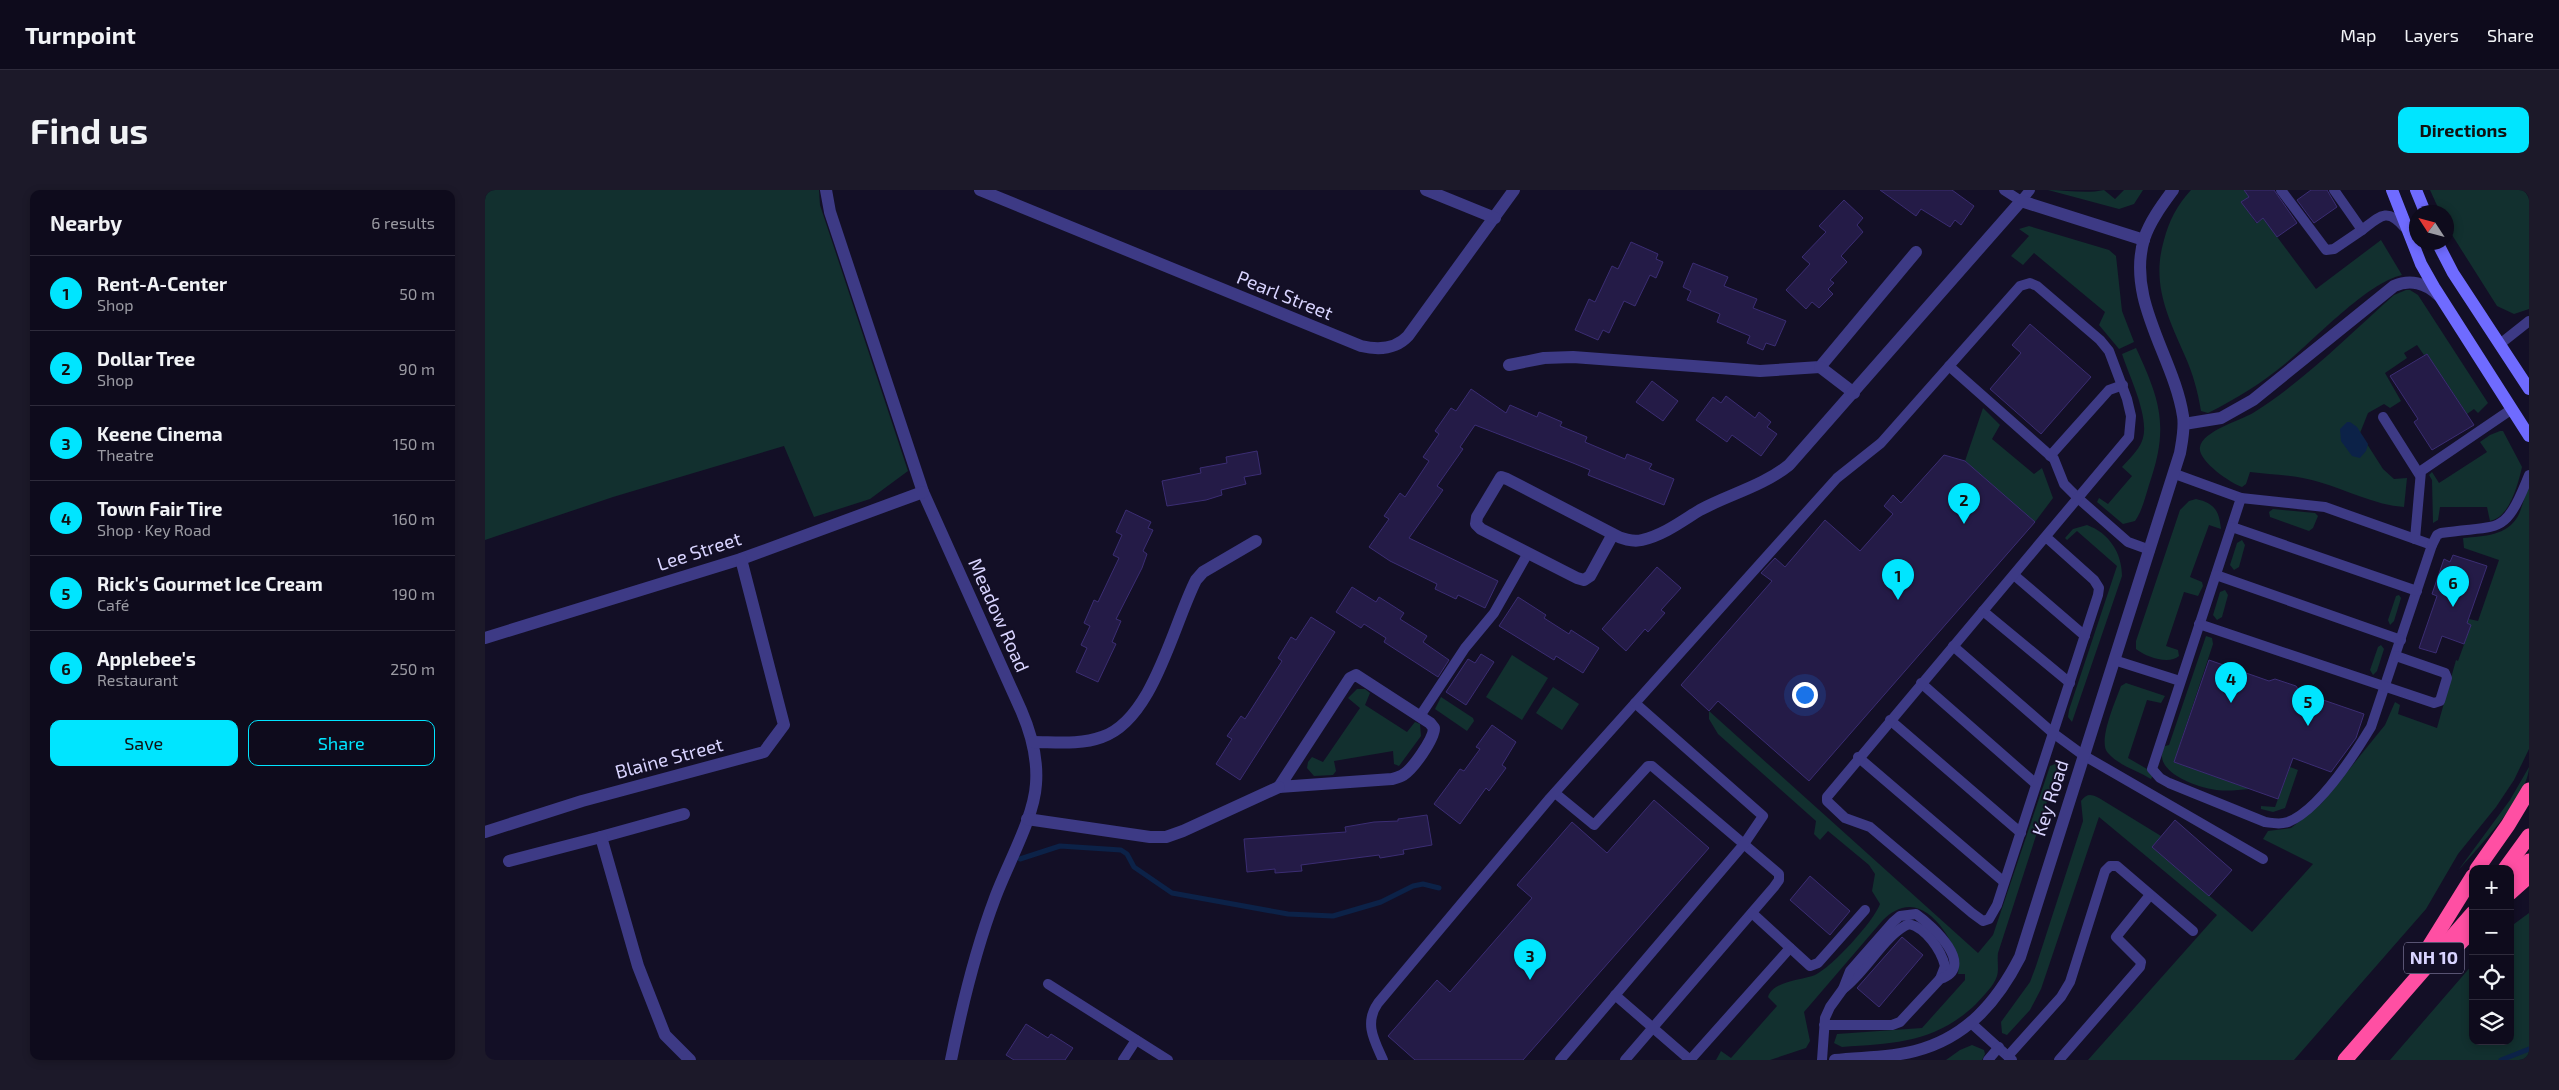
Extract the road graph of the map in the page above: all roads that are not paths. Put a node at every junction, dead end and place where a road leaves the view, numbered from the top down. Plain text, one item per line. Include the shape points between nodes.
1 (826, 190) edge
2 (980, 190) edge
3 (1426, 190) edge
4 (1514, 190) edge
5 (2004, 190) edge
6 (2031, 190) edge
7 (2173, 190) edge
8 (2281, 190) edge
9 (2334, 190) edge
10 (2392, 190) edge
11 (2416, 190) edge
12 (2021, 201) junction
13 (2422, 205) edge
14 (1495, 218) junction
15 (2362, 230) junction
16 (2407, 230) junction
17 (2144, 240) junction
18 (2441, 250) edge
19 (1916, 252) dead end
20 (2440, 298) junction
21 (2529, 321) edge
22 (2500, 344) junction
23 (1509, 366) dead end
24 (1949, 366) junction
25 (1820, 367) junction
26 (2123, 385) junction
27 (2529, 389) edge
28 (1854, 393) junction
29 (2512, 409) junction
30 (2383, 417) dead end
31 (2183, 429) junction
32 (2529, 436) edge
33 (2050, 456) junction
34 (2175, 474) junction
35 (2419, 474) junction
36 (2529, 475) edge
37 (923, 492) junction
38 (2241, 498) junction
39 (2079, 499) junction
40 (2232, 527) junction
41 (1613, 534) junction
42 (2046, 537) junction
43 (2415, 539) junction
44 (1256, 541) dead end
45 (2432, 545) junction
46 (2150, 550) junction
47 (1528, 553) junction
48 (741, 558) junction
49 (2216, 574) junction
50 (2014, 575) junction
51 (2417, 591) junction
52 (1983, 611) junction
53 (2199, 624) junction
54 (2085, 636) junction
55 (485, 638) edge
56 (2401, 640) junction
57 (1953, 646) junction
58 (2396, 656) junction
59 (2115, 660) junction
60 (2180, 681) junction
61 (1921, 683) junction
62 (2070, 683) junction
63 (2386, 688) junction
64 (1635, 704) junction
65 (1420, 716) junction
66 (1890, 720) junction
67 (2053, 733) junction
68 (1033, 742) junction
69 (2083, 755) junction
70 (1859, 757) junction
71 (2036, 784) junction
72 (1279, 787) junction
73 (2529, 790) edge
74 (1555, 793) junction
75 (684, 814) dead end
76 (1027, 819) junction
77 (485, 832) edge
78 (2021, 833) junction
79 (2529, 836) edge
80 (601, 837) junction
81 (1744, 844) junction
82 (2263, 859) dead end
83 (509, 861) dead end
84 (2529, 861) edge
85 (2480, 865) edge
86 (2508, 865) edge
87 (2514, 874) edge
88 (2529, 876) edge
89 (2004, 882) junction
90 (2469, 883) edge
91 (2514, 889) edge
92 (2150, 895) junction
93 (1865, 910) dead end
94 (1752, 913) junction
95 (2469, 918) edge
96 (2193, 932) dead end
97 (2469, 934) edge
98 (1790, 948) junction
99 (1048, 984) dead end
100 (1615, 995) junction
101 (2396, 1002) junction
102 (1971, 1022) junction
103 (1824, 1025) junction
104 (1653, 1028) junction
105 (1135, 1040) junction
106 (1999, 1048) junction
107 (1915, 1056) edge
108 (2010, 1058) edge
109 (690, 1060) edge
110 (951, 1060) edge
111 (1123, 1060) edge
112 (1168, 1060) edge
113 (1383, 1060) edge
114 (1560, 1060) edge
115 (1625, 1060) edge
116 (1690, 1060) edge
117 (1822, 1060) edge
118 (1835, 1060) edge
119 (1988, 1060) edge
120 (2059, 1060) edge
121 (2345, 1060) edge

1 - 37 street, Meadow Road via 830,212
2 - 14 street, Pearl Street via 1374,349 1389,348 1405,340
3 - 14 street
4 - 14 street, Pearl Street
5 - 12 lane
6 - 12 lane
7 - 17 street via 2157,212
8 - 15 lane via 2326,250 2334,249
9 - 15 lane
10 - 16 street
11 - 13 street
12 - 17 street
12 - 28 street
15 - 16 lane via 2389,214
16 - 20 street
17 - 31 street via 2143,293 2179,398
18 - 22 street
19 - 25 street
20 - 29 street
20 - 31 street via 2433,290 2420,284 2402,282 2394,286 2253,400 2221,418
21 - 22 lane
22 - 27 street
23 - 25 street via 1544,358 1573,357 1760,371
24 - 26 lane via 2020,286 2030,283 2100,340 2116,364
24 - 33 lane
24 - 64 lane via 1881,444 1837,478
25 - 28 street
26 - 33 lane via 2109,390
26 - 39 lane via 2131,416 2129,437
28 - 41 street via 1776,476 1641,540 1622,539
29 - 32 street
29 - 35 lane
30 - 35 lane
31 - 34 street, Key Road
33 - 39 lane via 2057,464 2064,484
34 - 38 lane
34 - 46 street, Key Road
35 - 43 lane
36 - 45 lane via 2515,510 2503,522 2491,528 2441,533
37 - 48 street, Lee Street
37 - 68 street, Meadow Road
38 - 40 lane
38 - 43 lane via 2325,507
39 - 42 lane
39 - 46 lane via 2128,542
40 - 49 lane
40 - 51 lane
41 - 47 street via 1590,576 1584,580
41 - 47 street via 1501,477 1477,517 1477,524
42 - 50 lane
42 - 54 lane via 2097,583 2099,595
43 - 45 lane
44 - 68 street via 1203,572 1196,580 1150,690 1120,729 1089,741
45 - 51 lane
46 - 59 street, Key Road
47 - 65 lane via 1493,613 1465,648
48 - 55 street, Lee Street
48 - 77 street, Blaine Street via 784,724 764,752 582,801
49 - 53 lane
49 - 56 lane
50 - 52 lane
50 - 54 lane
51 - 56 lane
52 - 57 lane
52 - 62 lane
53 - 60 lane
53 - 63 lane
54 - 62 lane
56 - 58 lane
57 - 61 lane
57 - 67 lane
58 - 63 lane
58 - 63 lane via 2445,673 2447,678 2439,701 2434,703
59 - 60 lane
59 - 69 street, Key Road
60 - 63 lane via 2153,762 2154,773 2178,786 2276,824 2298,816 2324,792 2371,727
61 - 66 lane
61 - 71 lane
62 - 67 lane
64 - 74 lane
64 - 81 lane via 1762,814 1762,820
65 - 72 street via 1434,728 1433,735 1403,776
65 - 72 street via 1356,675 1350,678
66 - 70 lane
66 - 78 lane
67 - 69 lane
67 - 71 lane
68 - 76 street, Meadow Road via 1036,784
69 - 82 lane
69 - 102 street, Key Road via 2020,957 1998,994
70 - 89 lane
70 - 89 lane via 1827,797 1827,802 1841,815 1870,828 1983,920 1989,919 1993,913
71 - 78 lane
72 - 76 street via 1166,837
73 - 85 highway
74 - 81 lane via 1594,825 1652,766
74 - 113 lane via 1373,1010 1371,1032
75 - 80 street
76 - 110 street, Meadow Road via 981,936 966,987
78 - 89 lane
79 - 86 highway
80 - 83 street
80 - 109 street via 638,966 665,1035
81 - 94 lane via 1779,874 1774,887
81 - 100 lane
84 - 87 highway
88 - 91 highway
90 - 101 highway
92 - 96 lane
92 - 108 lane via 2117,866 2110,866 2105,871 2070,982
92 - 120 lane via 2116,937 2141,962 2141,966
93 - 98 lane via 1814,965
94 - 98 lane
94 - 104 lane
95 - 101 highway, NH 10
97 - 101 highway
98 - 116 lane
99 - 105 lane
100 - 104 lane
100 - 114 lane
101 - 121 highway, NH 10
102 - 106 lane
102 - 107 street, Key Road via 1961,1032
103 - 103 lane via 1892,1025 1906,1018 1939,979 1953,972 1951,951 1934,929 1916,914 1900,916 1850,971
103 - 117 lane
104 - 115 lane
104 - 116 lane
105 - 111 lane
105 - 112 lane
106 - 108 lane
106 - 119 lane
107 - 118 street, Key Road

